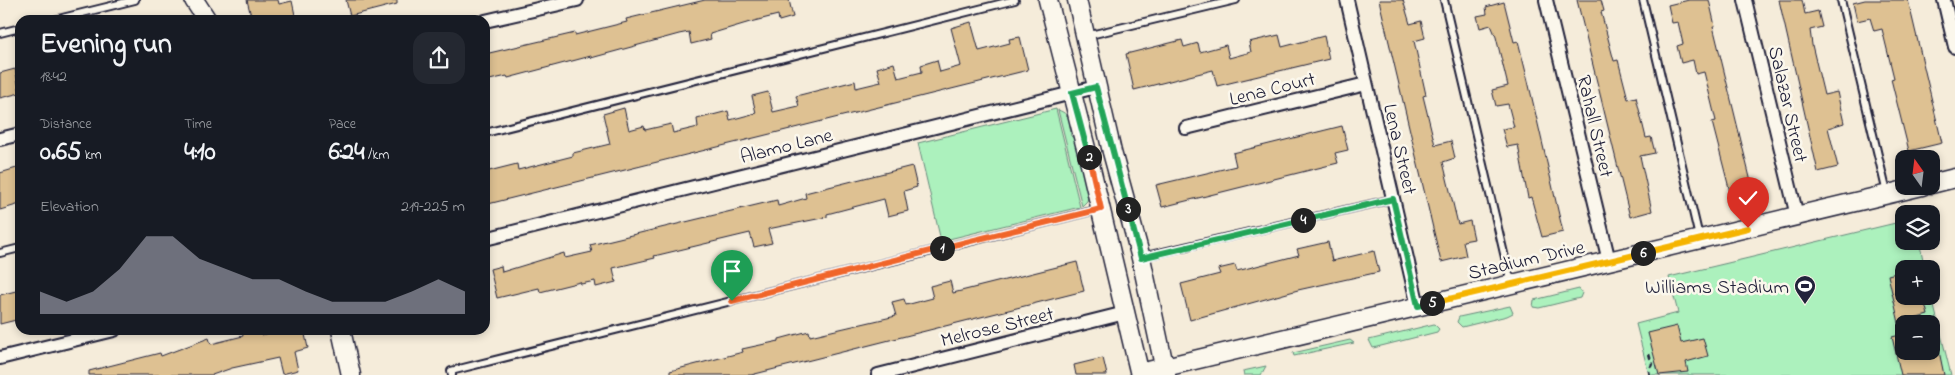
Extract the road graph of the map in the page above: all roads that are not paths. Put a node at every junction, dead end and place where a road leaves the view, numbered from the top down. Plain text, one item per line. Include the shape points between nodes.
1 (135, 0) edge
2 (194, 0) edge
3 (577, 0) edge
4 (1015, 0) edge
5 (1048, 0) edge
6 (1077, 0) edge
7 (1236, 0) edge
8 (1347, 0) edge
9 (1444, 0) edge
10 (1546, 0) edge
11 (1643, 0) edge
12 (1745, 0) edge
13 (1841, 0) edge
14 (1944, 0) edge
15 (74, 15) edge
16 (203, 15) edge
17 (490, 20) edge
18 (15, 29) edge
19 (0, 33) edge
20 (1086, 36) junction
21 (1955, 47) edge
22 (1366, 84) junction
23 (1096, 87) junction
24 (1072, 93) junction
25 (1186, 128) dead end
26 (490, 132) edge
27 (15, 135) edge
28 (0, 139) edge
29 (1955, 178) edge
30 (1940, 182) edge
31 (1895, 192) edge
32 (1887, 194) junction
33 (1393, 199) junction
34 (1101, 209) junction
35 (1797, 216) junction
36 (490, 238) edge
37 (1700, 239) junction
38 (15, 249) edge
39 (0, 253) edge
40 (1141, 258) junction
41 (1609, 261) junction
42 (1511, 284) junction
43 (1418, 306) junction
44 (1125, 313) junction
45 (94, 335) edge
46 (342, 335) edge
47 (0, 358) edge
48 (1166, 371) edge
49 (1140, 374) edge
50 (351, 375) edge
51 (452, 375) edge
52 (878, 375) edge

1 - 15 lane
2 - 16 street
3 - 17 street
4 - 26 lane
5 - 24 street
6 - 20 street
7 - 20 lane
8 - 22 street, Lena Street
9 - 42 lane
10 - 41 street, Rahall Street
11 - 37 lane
12 - 35 street, Salazar Street
13 - 32 lane
14 - 21 street
18 - 19 lane
20 - 23 street
22 - 25 street, Lena Court
22 - 33 street, Lena Street
23 - 24 street, Alamo Lane
23 - 40 street
24 - 34 street
24 - 36 street, Alamo Lane
27 - 28 street
29 - 30 street
31 - 32 street, Stadium Drive
32 - 35 street, Stadium Drive
33 - 40 lane
33 - 43 street, Lena Street
34 - 44 street
34 - 51 lane via 461,368 451,371
35 - 37 street, Stadium Drive
37 - 41 street, Stadium Drive
38 - 39 lane
40 - 48 street
41 - 42 street, Stadium Drive
42 - 43 street, Stadium Drive
43 - 48 street, Stadium Drive
44 - 49 street
44 - 52 street, Melrose Street
45 - 47 street
46 - 50 street
48 - 49 street, Stadium Drive

